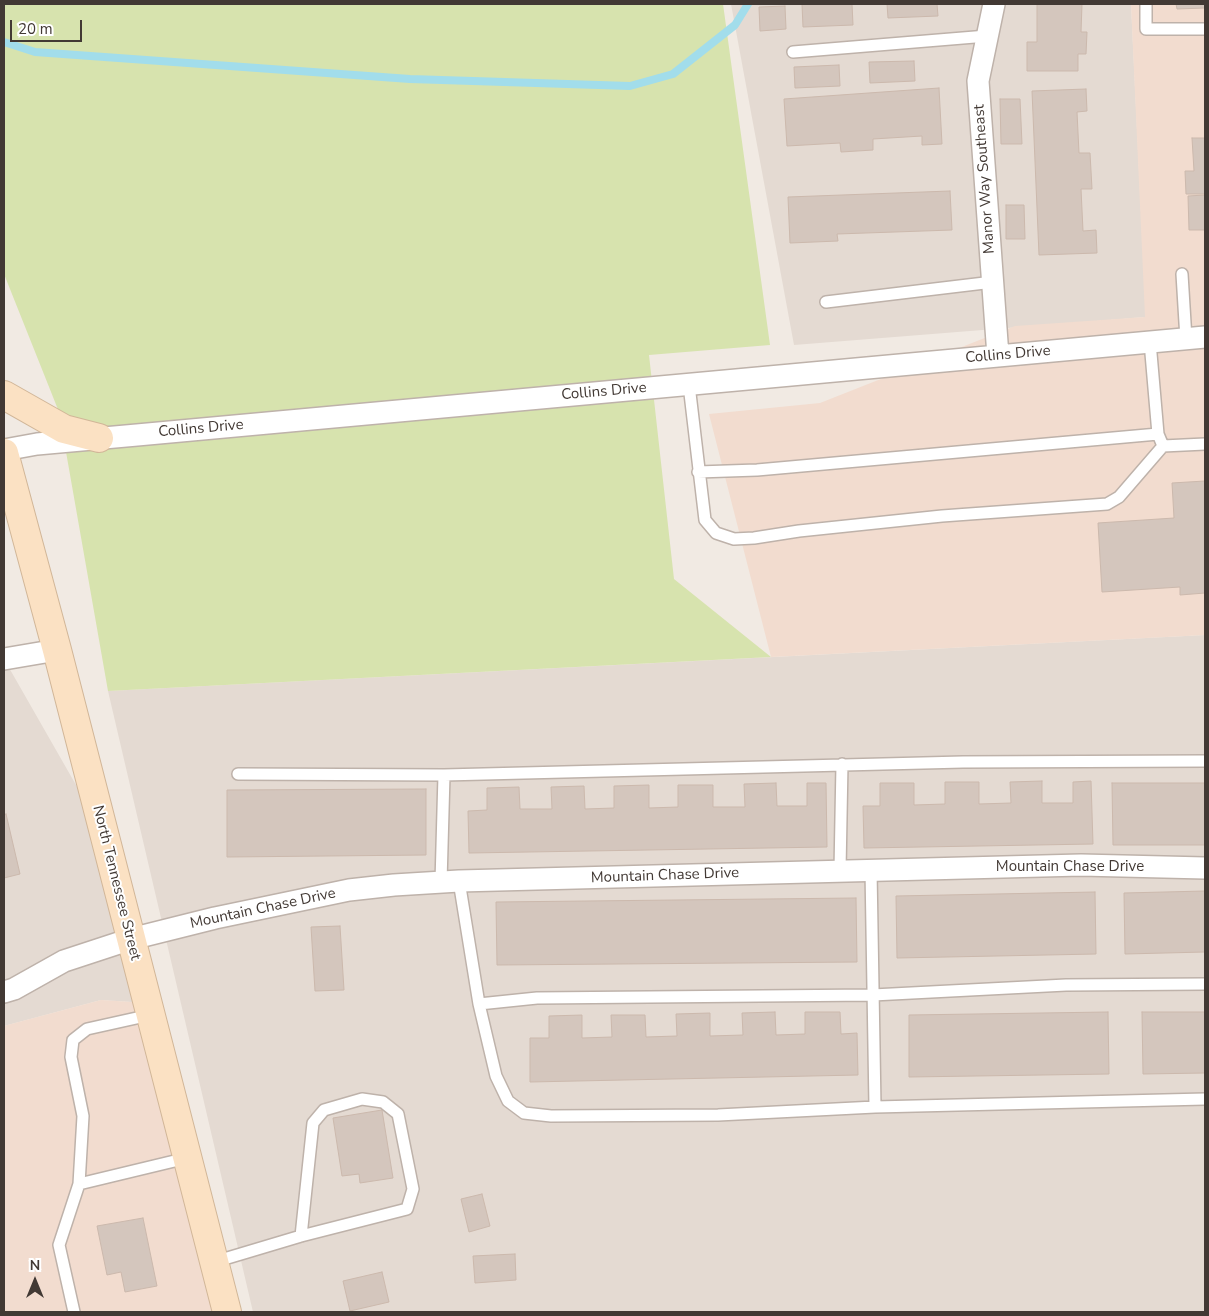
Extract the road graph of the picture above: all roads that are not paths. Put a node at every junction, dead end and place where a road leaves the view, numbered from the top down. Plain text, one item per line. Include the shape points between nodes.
1 (994, 4) edge
2 (1146, 4) edge
3 (1205, 29) edge
4 (987, 36) junction
5 (793, 52) dead end
6 (1182, 274) dead end
7 (993, 282) junction
8 (826, 302) dead end
9 (1196, 338) edge
10 (1150, 342) junction
11 (998, 356) junction
12 (689, 385) junction
13 (4, 395) edge
14 (1158, 434) junction
15 (99, 438) junction
16 (1205, 444) edge
17 (1163, 446) junction
18 (4, 452) edge
19 (698, 472) junction
20 (57, 650) junction
21 (4, 659) edge
22 (1205, 761) edge
23 (842, 764) junction
24 (238, 774) dead end
25 (444, 775) junction
26 (1205, 868) edge
27 (840, 870) junction
28 (871, 870) junction
29 (450, 882) junction
30 (131, 939) junction
31 (1205, 984) edge
32 (4, 992) edge
33 (873, 995) junction
34 (479, 1004) junction
35 (150, 1015) junction
36 (1205, 1099) edge
37 (875, 1108) junction
38 (187, 1158) junction
39 (79, 1184) junction
40 (301, 1236) junction
41 (214, 1262) junction
42 (74, 1312) edge
43 (227, 1312) edge

1 - 4 street, Manor Way Southeast
2 - 3 lane via 1146,29
4 - 5 lane
4 - 7 street, Manor Way Southeast via 978,81
6 - 9 lane
7 - 8 lane
7 - 11 street, Manor Way Southeast
9 - 10 street, Collins Drive
10 - 11 street, Collins Drive
10 - 14 lane
11 - 12 street, Collins Drive
12 - 15 street, Collins Drive
12 - 19 lane
13 - 15 main road via 64,430
14 - 17 lane
14 - 19 lane via 757,470
15 - 18 street, Collins Drive via 37,444
16 - 17 lane
17 - 19 lane via 1119,497 1107,504 942,516 754,538 734,539 716,533 704,520
18 - 20 main road, North Tennessee Street
20 - 21 street
20 - 30 main road, North Tennessee Street
22 - 23 lane
23 - 25 lane
23 - 27 lane
24 - 25 lane
25 - 29 lane
26 - 28 street, Mountain Chase Drive via 1081,865
27 - 28 street, Mountain Chase Drive
27 - 29 street, Mountain Chase Drive
28 - 33 lane
29 - 30 street, Mountain Chase Drive via 349,890
29 - 34 lane
30 - 32 street, Mountain Chase Drive via 64,961
30 - 35 main road, North Tennessee Street
31 - 33 lane via 1066,984
33 - 34 lane via 538,998
33 - 37 lane
34 - 37 lane via 496,1076 508,1101 524,1113 551,1116 718,1115
35 - 38 main road, North Tennessee Street
35 - 39 lane via 87,1029 73,1040 70,1057 83,1116
36 - 37 lane
38 - 39 lane
38 - 41 main road, North Tennessee Street
39 - 42 lane via 59,1245
40 - 40 lane via 407,1209 414,1189 398,1114 383,1102 362,1099 324,1110 313,1123
40 - 41 lane
41 - 43 main road, North Tennessee Street

